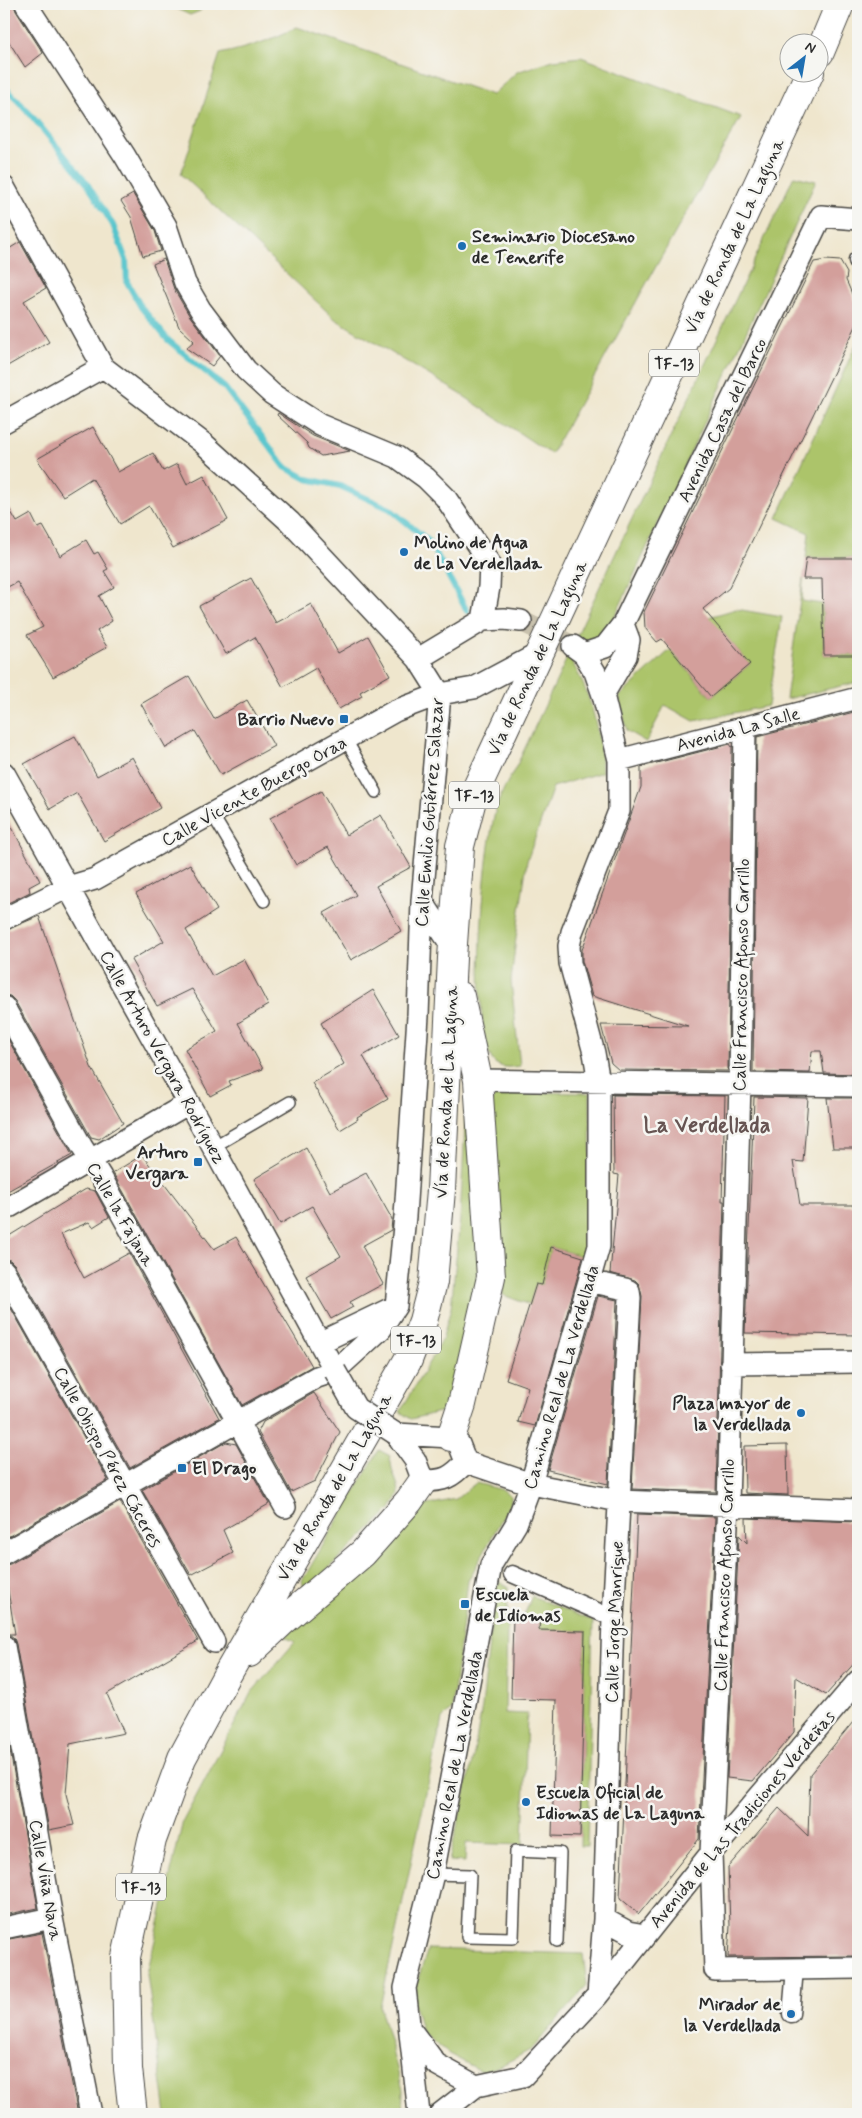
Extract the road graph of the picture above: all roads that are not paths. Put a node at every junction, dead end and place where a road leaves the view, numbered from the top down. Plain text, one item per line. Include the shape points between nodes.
1 (26, 4) edge
2 (840, 4) edge
3 (828, 32) edge
4 (805, 82) edge
5 (4, 187) edge
6 (858, 220) edge
7 (103, 367) junction
8 (4, 422) edge
9 (483, 620) junction
10 (521, 621) tunnel mouth
11 (623, 624) junction
12 (579, 650) joint
13 (538, 654) junction
14 (418, 658) junction
15 (440, 694) junction
16 (603, 695) junction
17 (858, 698) edge
18 (745, 727) junction
19 (346, 740) junction
20 (619, 760) junction
21 (4, 773) edge
22 (376, 792) dead end
23 (212, 814) junction
24 (68, 887) junction
25 (264, 901) dead end
26 (422, 901) junction
27 (4, 919) edge
28 (453, 953) junction
29 (4, 1007) edge
30 (478, 1080) junction
31 (599, 1082) junction
32 (740, 1083) junction
33 (858, 1086) edge
34 (290, 1102) dead end
35 (189, 1103) junction
36 (213, 1147) junction
37 (90, 1159) junction
38 (4, 1210) edge
39 (4, 1271) edge
40 (589, 1281) junction
41 (396, 1306) junction
42 (321, 1342) junction
43 (858, 1362) edge
44 (731, 1364) junction
45 (335, 1370) junction
46 (237, 1422) junction
47 (396, 1434) junction
48 (451, 1437) junction
49 (466, 1462) junction
50 (423, 1481) junction
51 (531, 1484) junction
52 (124, 1487) junction
53 (619, 1501) junction
54 (728, 1504) junction
55 (285, 1508) dead end
56 (858, 1510) edge
57 (4, 1553) edge
58 (512, 1574) dead end
59 (613, 1618) junction
60 (214, 1642) dead end
61 (4, 1646) edge
62 (226, 1675) junction
63 (855, 1691) edge
64 (711, 1853) junction
65 (433, 1874) junction
66 (52, 1918) junction
67 (604, 1919) junction
68 (4, 1928) edge
69 (645, 1935) junction
70 (557, 1941) dead end
71 (858, 1968) edge
72 (795, 1969) junction
73 (598, 1995) junction
74 (792, 2014) dead end
75 (409, 2028) junction
76 (476, 2086) junction
77 (90, 2114) edge
78 (134, 2114) edge
79 (419, 2114) edge
80 (440, 2114) edge

1 - 9 street via 125,156 166,226 185,283 200,309 246,370 272,394 320,425 396,458 426,478 445,497 490,564
2 - 3 main road
4 - 13 main road, Vía de Ronda de La Laguna / TF-13
5 - 7 street, Calle Emilio Gutiérrez Salazar
6 - 11 street, Avenida Casa del Barco via 821,216
7 - 8 street
7 - 14 street, Calle Emilio Gutiérrez Salazar via 203,443 290,522
9 - 10 street
9 - 14 street
11 - 12 street, Avenida Casa del Barco via 605,647
11 - 16 street via 629,640 626,656
12 - 16 street, Camino Real de La Verdellada via 595,672
13 - 15 street, Calle Vicente Buergo Oraa via 474,688
13 - 28 main road, Vía de Ronda de La Laguna / TF-13 via 473,796 460,846
14 - 15 street, Calle Emilio Gutiérrez Salazar
15 - 19 street, Calle Vicente Buergo Oraa via 395,711
15 - 26 street, Calle Emilio Gutiérrez Salazar
16 - 20 street, Camino Real de La Verdellada
17 - 18 street, Avenida La Salle
18 - 20 street, Avenida La Salle
18 - 32 street, Calle Francisco Afonso Carrillo
19 - 22 lane
19 - 23 street, Calle Vicente Buergo Oraa
20 - 31 street, Camino Real de La Verdellada via 619,811 569,946 570,963
21 - 24 street, Calle Arturo Vergara Rodríguez
23 - 24 street, Calle Vicente Buergo Oraa via 95,879
23 - 25 lane
24 - 27 street, Calle Vicente Buergo Oraa
24 - 35 street, Calle Arturo Vergara Rodríguez
26 - 28 street
26 - 41 street, Calle Emilio Gutiérrez Salazar via 406,1206
28 - 30 main road
28 - 62 main road, Vía de Ronda de La Laguna / TF-13 via 442,1190 433,1282 423,1321 408,1360
29 - 37 street, Calle la Fajana
30 - 31 street
30 - 48 main road via 491,1277 462,1404
31 - 32 street
31 - 40 street, Camino Real de La Verdellada via 599,1246
32 - 33 street
32 - 44 street, Calle Francisco Afonso Carrillo
34 - 36 lane
35 - 36 street, Calle Arturo Vergara Rodríguez
35 - 37 street
36 - 42 street, Calle Arturo Vergara Rodríguez
37 - 38 street
37 - 46 street, Calle la Fajana
39 - 52 street, Calle Obispo Pérez Cáceres
40 - 51 street, Camino Real de La Verdellada
40 - 53 street, Calle Jorge Manrique via 625,1288 630,1298
41 - 42 street
41 - 45 street, Calle Emilio Gutiérrez Salazar via 381,1329
42 - 45 street, Calle Arturo Vergara Rodríguez
43 - 44 street
44 - 54 street, Calle Francisco Afonso Carrillo
45 - 46 street via 317,1376
45 - 47 street, Calle Arturo Vergara Rodríguez, bridge via 356,1408
46 - 52 street
46 - 55 street, Calle la Fajana
47 - 48 street
47 - 50 street via 415,1460
48 - 49 street via 459,1444
49 - 50 street via 454,1475 440,1481
49 - 51 street
50 - 62 main road via 363,1553
51 - 53 street
51 - 65 street, Camino Real de La Verdellada via 516,1524 491,1565
52 - 57 street
52 - 60 street, Calle Obispo Pérez Cáceres
53 - 54 street
53 - 59 street, Calle Jorge Manrique
54 - 56 street
54 - 64 street, Calle Francisco Afonso Carrillo
58 - 59 street
59 - 67 street, Calle Jorge Manrique
61 - 66 street, Calle Viña Nava
62 - 78 main road, Vía de Ronda de La Laguna / TF-13 via 182,1758 152,1840 126,1957 128,2070
63 - 64 street, Avenida de Las Tradiciones Verdeñas
64 - 69 street, Avenida de Las Tradiciones Verdeñas
64 - 72 street, Calle Francisco Afonso Carrillo via 715,1970
65 - 70 lane via 470,1875 467,1937 513,1938 516,1851 560,1853
65 - 75 street, Camino Real de La Verdellada via 405,1988
66 - 68 street
66 - 77 street, Calle Viña Nava
67 - 69 street via 628,1932
67 - 73 street, Calle Jorge Manrique
69 - 73 street, Avenida de Las Tradiciones Verdeñas
71 - 72 street
72 - 74 street
73 - 76 street, Avenida de Las Tradiciones Verdeñas via 523,2076
75 - 76 street via 436,2064
75 - 79 street, Camino Real de La Verdellada
76 - 80 street

